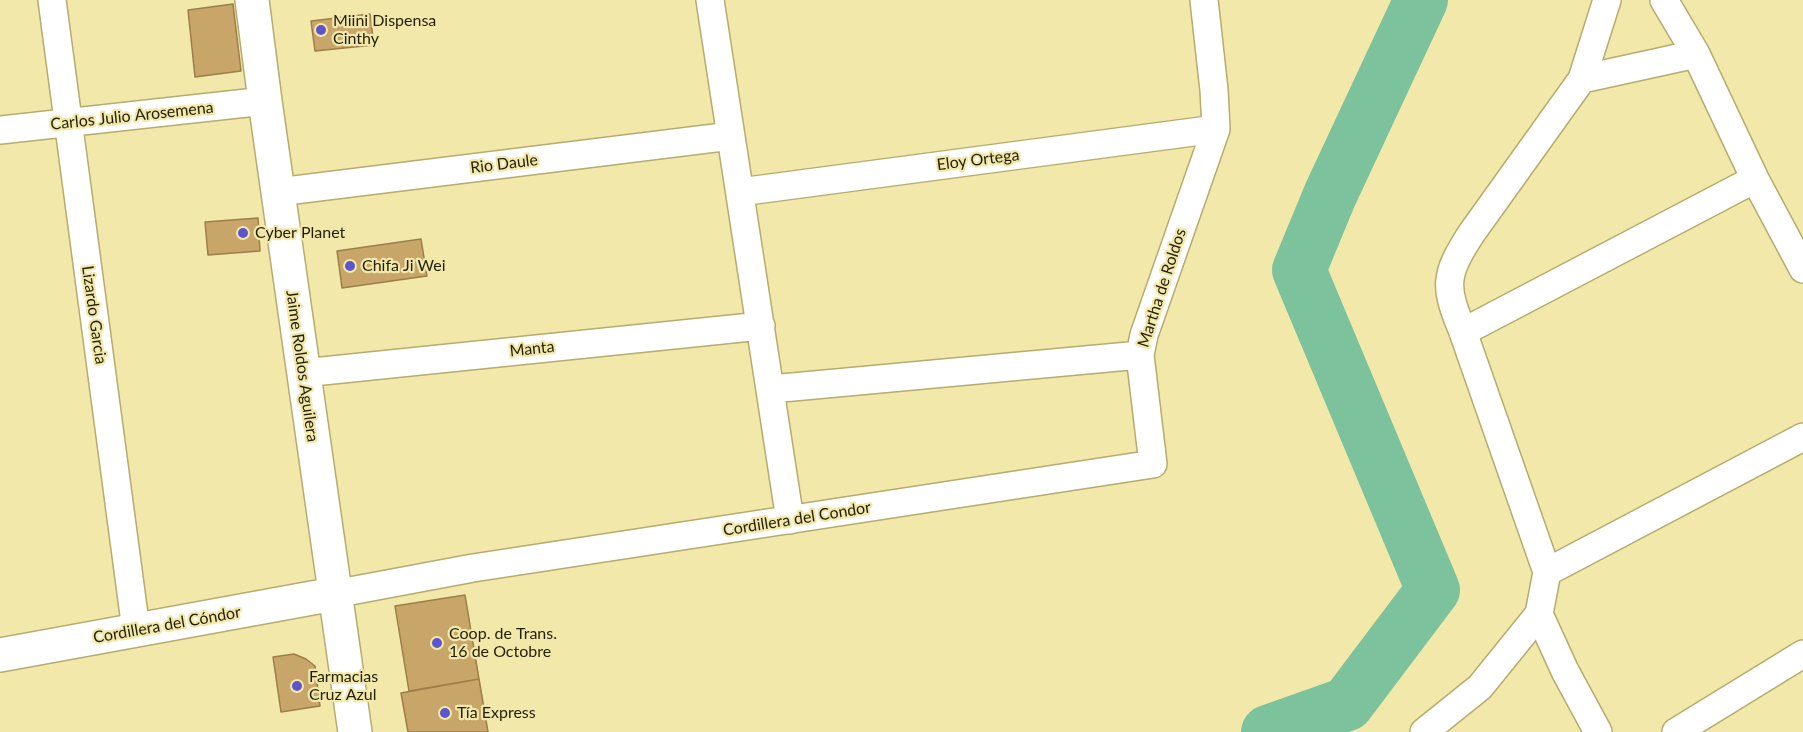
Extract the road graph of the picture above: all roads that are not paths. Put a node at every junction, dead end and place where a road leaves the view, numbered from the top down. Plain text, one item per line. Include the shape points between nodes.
1 (52, 0) edge
2 (252, 0) edge
3 (710, 0) edge
4 (1204, 0) edge
5 (1607, 0) edge
6 (1664, 0) edge
7 (1696, 54) junction
8 (1582, 79) junction
9 (265, 101) junction
10 (68, 123) junction
11 (1216, 129) junction
12 (0, 130) edge
13 (731, 136) junction
14 (1755, 179) junction
15 (278, 192) junction
16 (740, 192) junction
17 (1803, 269) edge
18 (761, 326) junction
19 (1463, 332) junction
20 (1140, 355) junction
21 (303, 373) junction
22 (771, 389) junction
23 (1803, 437) edge
24 (790, 520) junction
25 (1547, 572) junction
26 (334, 594) junction
27 (1539, 614) junction
28 (136, 630) junction
29 (1803, 654) edge
30 (0, 655) edge
31 (355, 732) edge
32 (1424, 732) edge
33 (1598, 732) edge
34 (1676, 732) edge

1 - 10 street, Lizardo Garcia
2 - 9 street, Jaime Roldos Aguilera
3 - 13 street
4 - 11 street, Martha de Roldos
5 - 8 street
6 - 7 street
7 - 8 street
7 - 14 street
8 - 19 street via 1455,259 1448,279
9 - 10 street, Carlos Julio Arosemena
9 - 15 street, Jaime Roldos Aguilera
10 - 12 street, Carlos Julio Arosemena
10 - 28 street, Lizardo Garcia
11 - 16 street, Eloy Ortega
11 - 20 street, Martha de Roldos
13 - 15 street, Rio Daule
13 - 16 street
14 - 17 street
14 - 19 street
15 - 21 street, Jaime Roldos Aguilera
16 - 18 street
18 - 21 street, Manta
18 - 22 street
19 - 25 street
20 - 22 street, Martha de Roldos
20 - 24 street, Cordillera del Condor via 1153,464
21 - 26 street, Jaime Roldos Aguilera
22 - 24 street
23 - 25 street
24 - 26 street, Cordillera del Condor via 473,568
25 - 27 street
26 - 28 street, Cordillera del Cóndor
26 - 31 street, Jaime Roldos Aguilera
27 - 32 street via 1480,687
27 - 33 street
28 - 30 street, Cordillera del Cóndor
29 - 34 street

